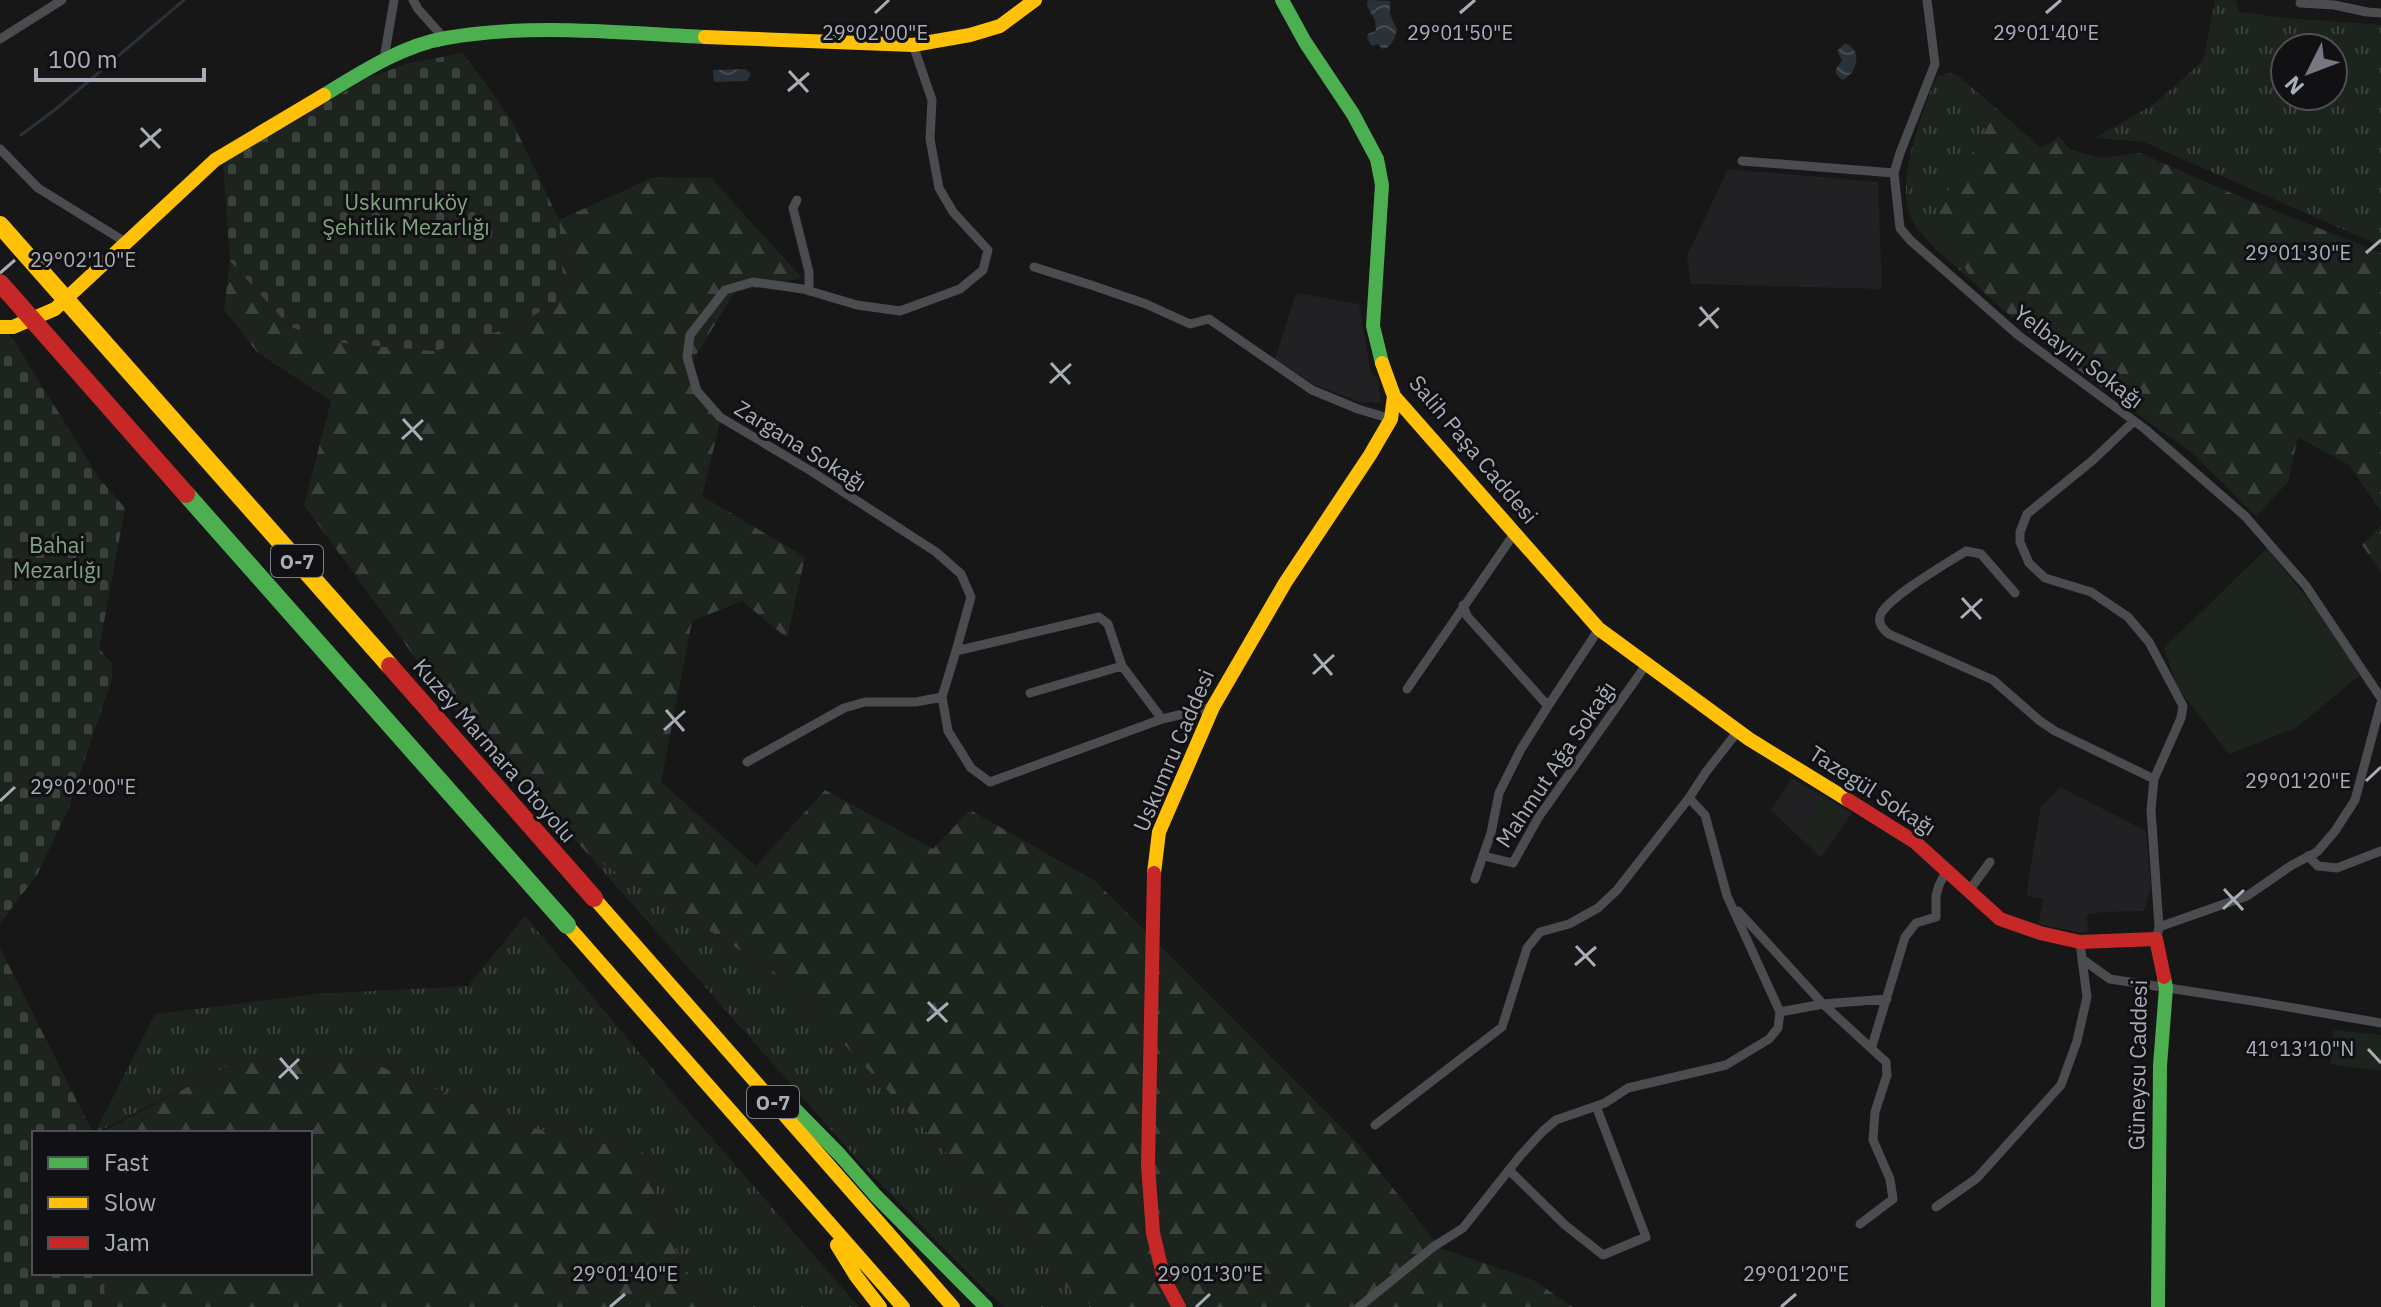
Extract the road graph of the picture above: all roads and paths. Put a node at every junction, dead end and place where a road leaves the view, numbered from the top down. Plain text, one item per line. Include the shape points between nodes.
1 (62, 0) edge
2 (394, 0) edge
3 (413, 0) edge
4 (1035, 0) edge
5 (1282, 0) edge
6 (1927, 0) edge
7 (2300, 3) dead end
8 (2381, 13) edge
9 (444, 38) junction
10 (0, 39) edge
11 (913, 45) junction
12 (384, 59) junction
13 (0, 149) edge
14 (1742, 161) dead end
15 (1894, 173) junction
16 (797, 200) dead end
17 (0, 225) edge
18 (127, 243) junction
19 (1034, 267) dead end
20 (0, 283) edge
21 (809, 291) junction
22 (0, 327) edge
23 (1394, 396) junction
24 (1391, 419) junction
25 (2134, 421) junction
26 (1514, 534) junction
27 (2015, 593) dead end
28 (1463, 605) junction
29 (1599, 629) junction
30 (956, 651) junction
31 (1646, 665) junction
32 (1122, 666) junction
33 (1407, 689) dead end
34 (1030, 693) dead end
35 (942, 697) junction
36 (2381, 701) edge
37 (1548, 706) junction
38 (1213, 707) junction
39 (1162, 719) junction
40 (1738, 731) junction
41 (747, 762) dead end
42 (2154, 779) junction
43 (1689, 798) junction
44 (2381, 851) edge
45 (1484, 856) junction
46 (2308, 856) junction
47 (1990, 862) dead end
48 (1947, 870) junction
49 (1475, 879) dead end
50 (1968, 892) junction
51 (1731, 903) junction
52 (2157, 933) junction
53 (2081, 951) junction
54 (2166, 988) junction
55 (1887, 999) junction
56 (1823, 1004) junction
57 (1780, 1012) junction
58 (2381, 1023) edge
59 (725, 1046) junction
60 (1872, 1046) junction
61 (1596, 1106) junction
62 (1375, 1125) dead end
63 (1509, 1170) junction
64 (810, 1202) junction
65 (1936, 1207) dead end
66 (1860, 1224) dead end
67 (880, 1307) edge
68 (903, 1307) edge
69 (953, 1307) edge
70 (986, 1307) edge
71 (1179, 1307) edge
72 (1359, 1307) edge
73 (2158, 1307) edge

1 - 10 street
2 - 12 street
3 - 9 street
4 - 11 main road via 1000,26
5 - 23 main road, Salih Paşa Caddesi via 1377,159 1382,185 1373,326
6 - 15 street, Yelbayırı Sokağı via 1935,64
7 - 8 street
9 - 11 main road via 534,30
9 - 12 main road
11 - 21 street, Zargana Sokağı via 932,100 930,139 939,188 988,250 983,270 960,289 900,311
12 - 18 main road via 215,160
13 - 18 street via 38,188
14 - 15 street
15 - 25 street, Yelbayırı Sokağı via 1900,228 1910,240 2018,335
16 - 21 street via 793,208
17 - 59 main road, Kuzey Marmara Otoyolu / O-7, bridge
18 - 22 main road via 55,309 13,327
19 - 24 street via 1190,324 1209,319 1312,390
20 - 64 main road, O-7, bridge
21 - 30 street, Zargana Sokağı via 753,282 725,290 690,335 687,357 697,391 720,417 929,547 961,574 971,597
23 - 24 main road, Uskumru Caddesi
23 - 26 main road, Salih Paşa Caddesi
24 - 38 main road, Uskumru Caddesi
25 - 36 street, Yelbayırı Sokağı via 2245,516 2306,586
25 - 42 street via 2027,514 2020,542 2029,563 2045,578 2091,592 2128,617 2149,642 2183,706
26 - 28 street
26 - 29 main road, Salih Paşa Caddesi
27 - 42 street via 1981,554 1966,551 1902,594 1882,612 1880,622 1889,634 1993,680 2055,731
28 - 33 street
28 - 37 street via 1467,616
29 - 31 main road, Salih Paşa Caddesi
29 - 37 street, Mahmut Ağa Sokağı
30 - 32 street via 1099,617 1108,624
30 - 35 street, Zargana Sokağı
31 - 40 main road, Tazegül Sokağı
31 - 45 street, Mahmut Ağa Sokağı via 1538,818 1513,863
32 - 34 street
32 - 39 street
35 - 39 street via 948,731 971,768 990,782
35 - 41 street via 844,708
36 - 46 street, Tazegül Sokağı via 2355,800 2335,831
37 - 45 street, Mahmut Ağa Sokağı via 1499,793
38 - 39 street
38 - 71 main road, Uskumru Caddesi via 1159,832 1152,888 1148,1165 1153,1233 1164,1279
40 - 43 street
40 - 48 main road, Tazegül Sokağı via 1915,842
42 - 52 street
43 - 51 street via 1705,815
43 - 62 street via 1598,908 1540,932 1527,948 1502,1027
44 - 46 street via 2337,868 2318,866
45 - 49 street, Mahmut Ağa Sokağı
46 - 52 street, Tazegül Sokağı via 2247,896
47 - 50 street
48 - 50 main road, Tazegül Sokağı
48 - 55 street via 1936,896 1936,917 1909,930
50 - 53 main road, Tazegül Sokağı via 2000,919
51 - 56 street
51 - 57 street
52 - 53 main road, Tazegül Sokağı
52 - 54 main road, Güneysu Caddesi
53 - 54 street via 2110,979
53 - 65 street via 2087,997 2061,1085 1977,1178
54 - 58 street
54 - 73 main road, Güneysu Caddesi via 2160,1066
55 - 56 street
55 - 60 street
56 - 57 street
56 - 60 street
57 - 61 street via 1778,1028 1769,1039 1726,1065 1628,1088
59 - 69 main road, Kuzey Marmara Otoyolu / O-7
59 - 70 main road via 797,1109
60 - 66 street via 1886,1062 1887,1075 1873,1140 1893,1199
61 - 63 street via 1556,1120
61 - 63 street via 1646,1237 1603,1255
63 - 72 street via 1463,1228
64 - 67 main road
64 - 68 main road, O-7

